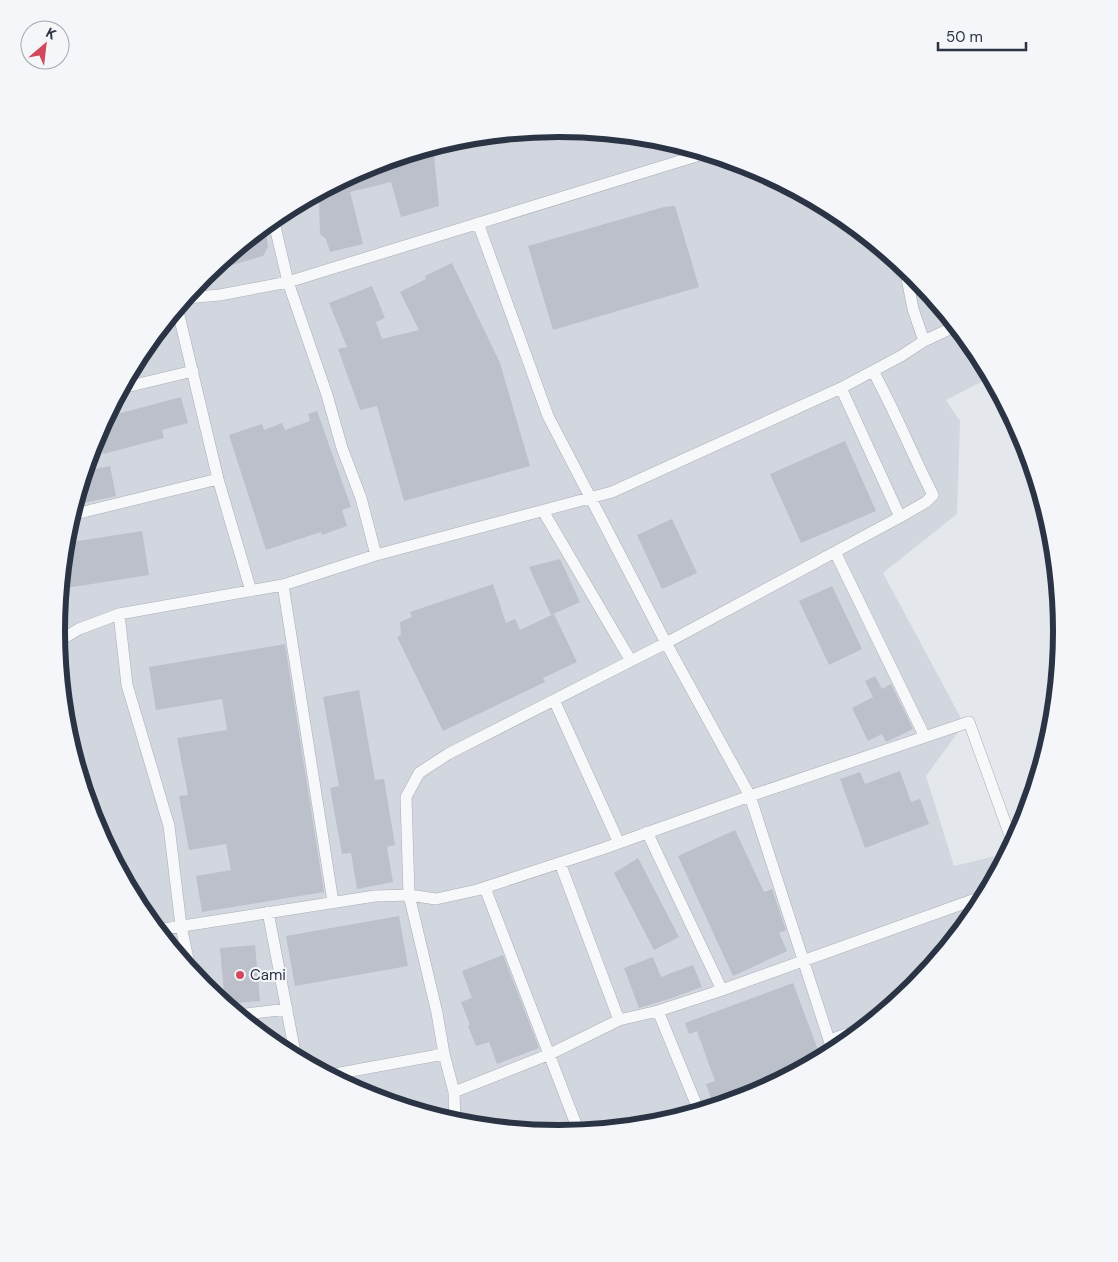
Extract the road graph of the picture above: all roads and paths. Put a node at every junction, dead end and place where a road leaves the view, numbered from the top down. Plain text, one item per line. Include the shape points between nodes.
1 (695, 156) edge
2 (478, 223) junction
3 (275, 227) edge
4 (288, 282) junction
5 (908, 282) edge
6 (196, 297) edge
7 (179, 316) edge
8 (950, 329) edge
9 (924, 341) junction
10 (193, 371) junction
11 (873, 371) junction
12 (130, 386) edge
13 (841, 388) junction
14 (218, 480) junction
15 (590, 498) junction
16 (543, 510) junction
17 (80, 513) edge
18 (900, 517) junction
19 (834, 552) junction
20 (376, 555) junction
21 (283, 585) junction
22 (250, 590) junction
23 (119, 614) junction
24 (65, 637) edge
25 (666, 643) junction
26 (631, 661) junction
27 (554, 700) junction
28 (926, 736) junction
29 (750, 796) junction
30 (647, 832) junction
31 (1009, 833) edge
32 (619, 843) junction
33 (560, 863) junction
34 (485, 888) junction
35 (409, 895) junction
36 (973, 900) edge
37 (333, 902) junction
38 (268, 912) junction
39 (181, 926) junction
40 (165, 929) edge
41 (187, 956) edge
42 (804, 962) junction
43 (722, 990) junction
44 (287, 1009) junction
45 (658, 1011) junction
46 (247, 1014) edge
47 (619, 1020) junction
48 (842, 1036) edge
49 (830, 1040) junction
50 (831, 1043) edge
51 (294, 1048) edge
52 (444, 1054) junction
53 (550, 1054) junction
54 (339, 1073) edge
55 (454, 1092) junction
56 (697, 1105) edge
57 (455, 1114) edge
58 (576, 1124) edge

1 - 2 street
2 - 4 street
2 - 15 street via 548,416
3 - 4 street
4 - 6 street
4 - 20 street via 361,498
5 - 9 street
7 - 10 street
8 - 9 street
9 - 11 street
10 - 12 street
10 - 14 street
11 - 13 street
11 - 18 street via 933,495
13 - 15 street via 612,492
13 - 18 street
14 - 17 street
14 - 22 street
15 - 16 street
15 - 25 street
16 - 20 street
16 - 26 street
18 - 19 street
19 - 25 street
19 - 28 street
20 - 21 street
21 - 22 street
21 - 37 street
22 - 23 street
23 - 24 street
23 - 39 street via 127,685 169,826
25 - 26 street
25 - 29 street
26 - 27 street
27 - 32 street
27 - 35 street via 448,754 419,773 406,797
28 - 29 street
28 - 31 street via 969,722
29 - 30 street
29 - 42 street
30 - 32 street
30 - 43 street
32 - 33 street
33 - 34 street
33 - 47 street
34 - 35 street via 436,899
34 - 53 street
35 - 37 street
35 - 52 street
36 - 42 street
37 - 38 street
38 - 39 street
38 - 44 street
39 - 40 street
39 - 41 street
42 - 43 street
42 - 49 street
43 - 45 street
44 - 46 street
44 - 51 street
45 - 47 street
45 - 56 street
47 - 53 street
48 - 49 street
49 - 50 street
52 - 54 street
52 - 55 street
53 - 55 street
53 - 58 street
55 - 57 street

